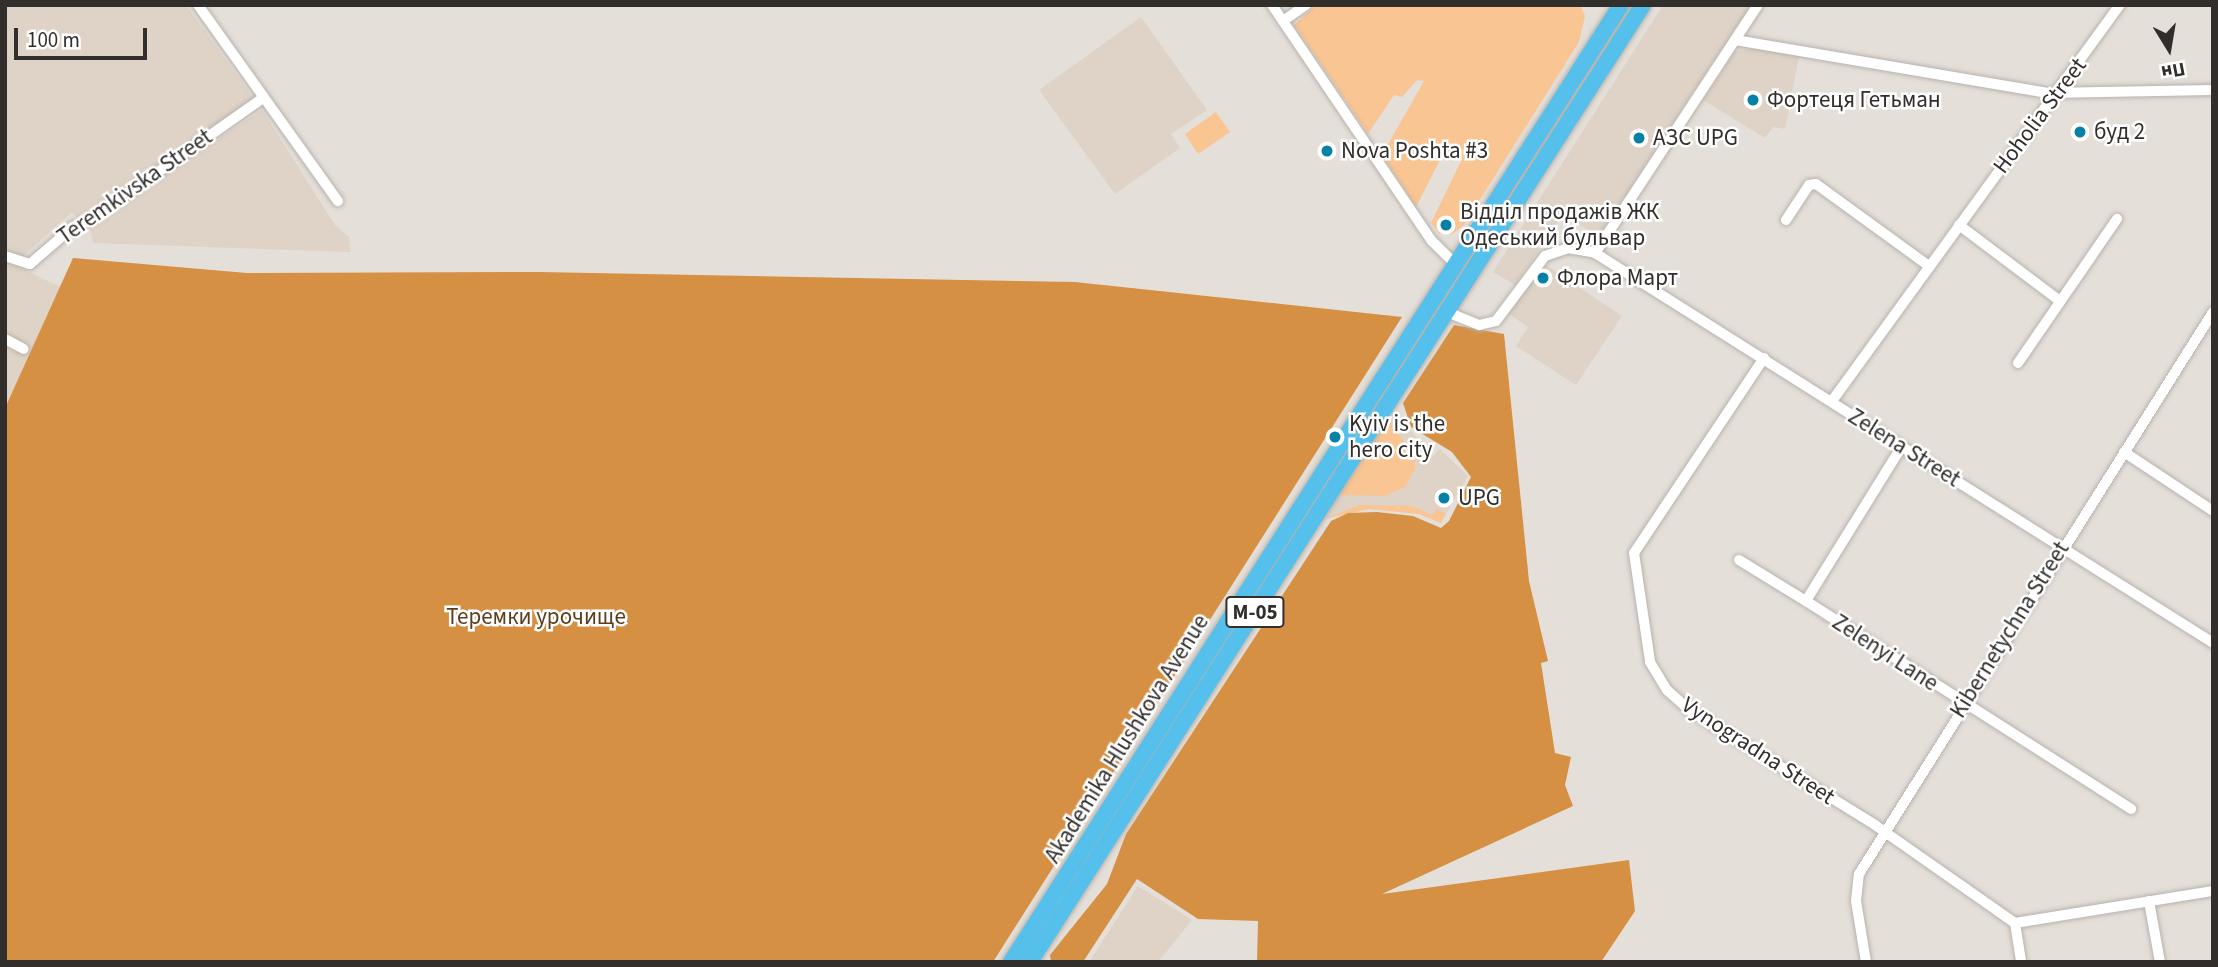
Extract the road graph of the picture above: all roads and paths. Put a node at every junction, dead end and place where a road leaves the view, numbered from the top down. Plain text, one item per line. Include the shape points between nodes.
1 (198, 5) edge
2 (1272, 5) edge
3 (1306, 5) edge
4 (1621, 5) edge
5 (1643, 5) edge
6 (1758, 5) edge
7 (2120, 5) edge
8 (1283, 21) junction
9 (1735, 40) junction
10 (2213, 90) edge
11 (2055, 94) junction
12 (263, 98) junction
13 (338, 201) dead end
14 (2117, 219) dead end
15 (1786, 220) dead end
16 (1959, 225) junction
17 (1595, 253) junction
18 (5, 256) edge
19 (1455, 264) junction
20 (1929, 266) junction
21 (2060, 301) junction
22 (1447, 312) junction
23 (2213, 313) edge
24 (5, 339) edge
25 (24, 349) dead end
26 (1764, 358) junction
27 (2018, 363) dead end
28 (1832, 401) junction
29 (1902, 446) junction
30 (2124, 452) junction
31 (2213, 510) edge
32 (2062, 548) junction
33 (1738, 559) dead end
34 (1805, 601) junction
35 (2213, 643) edge
36 (1964, 705) junction
37 (2131, 809) dead end
38 (1885, 832) junction
39 (2213, 891) edge
40 (2149, 901) junction
41 (2015, 923) junction
42 (1011, 962) edge
43 (1030, 962) edge
44 (1866, 962) edge
45 (2021, 962) edge
46 (2160, 962) edge

1 - 12 street
2 - 8 street
3 - 8 street
4 - 19 highway, М-05
5 - 22 highway, М-05
6 - 9 street
7 - 11 street, Hoholia Street
8 - 19 street via 1424,230
9 - 11 street
9 - 17 street
10 - 11 street
11 - 16 street, Hoholia Street
12 - 13 street
12 - 18 street, Teremkivska Street via 90,220 73,227 30,264
14 - 21 street
15 - 20 street via 1816,184
16 - 20 street, Hoholia Street
16 - 21 street
17 - 22 street via 1568,248 1545,256 1496,321 1479,325
17 - 26 street, Zelena Street
19 - 42 highway, Akademika Hlushkova Avenue / М-05
20 - 28 street, Hoholia Street
21 - 27 street
22 - 43 highway, Akademika Hlushkova Avenue / М-05
23 - 30 street, Kibernetychna Street
24 - 25 street
26 - 28 street, Zelena Street
26 - 38 street, Vynogradna Street via 1634,553 1650,662 1667,690 1689,710
28 - 29 street, Zelena Street
29 - 32 street, Zelena Street
29 - 34 street
30 - 31 street
30 - 32 street, Kibernetychna Street
32 - 35 street, Zelena Street
32 - 36 street, Kibernetychna Street
33 - 34 street, Zelenyi Lane
34 - 36 street, Zelenyi Lane
36 - 37 street, Zelenyi Lane
36 - 38 street, Kibernetychna Street
38 - 41 street, Vynogradna Street
38 - 44 street, Kibernetychna Street via 1856,888
39 - 40 street
40 - 41 street
40 - 46 street
41 - 45 street

